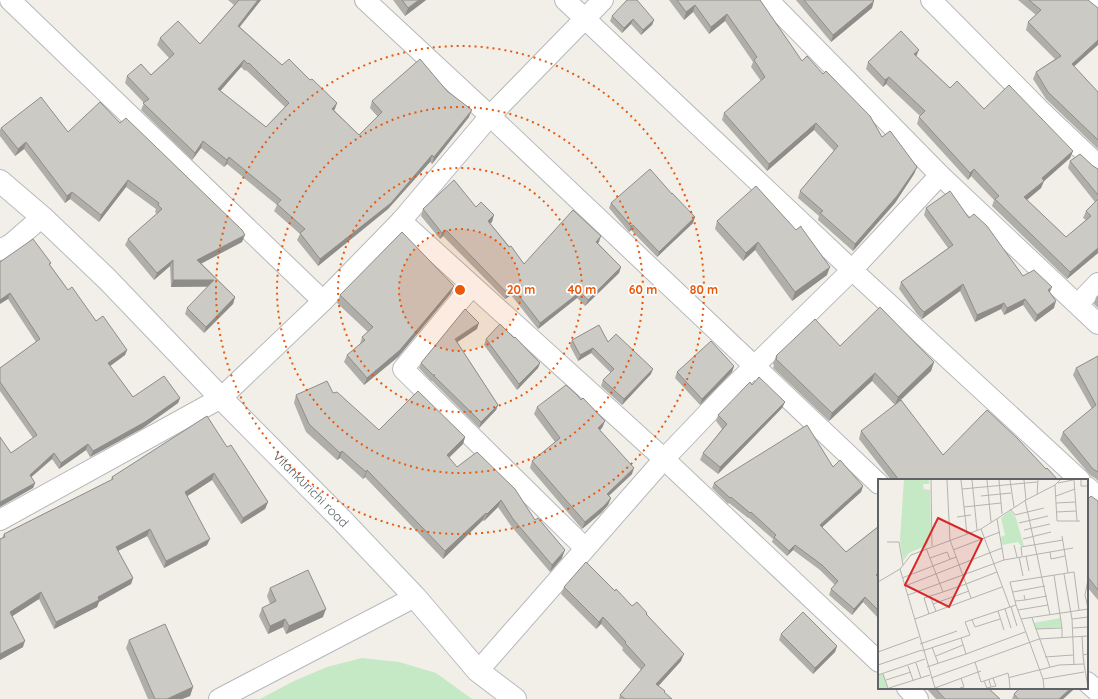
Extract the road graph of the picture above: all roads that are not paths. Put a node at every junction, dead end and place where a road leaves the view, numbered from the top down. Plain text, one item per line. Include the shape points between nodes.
1 (10, 0) edge
2 (365, 0) edge
3 (565, 0) edge
4 (603, 0) edge
5 (768, 0) edge
6 (931, 0) edge
7 (1094, 0) edge
8 (1098, 4) edge
9 (584, 19) junction
10 (490, 116) junction
11 (1098, 165) edge
12 (940, 175) junction
13 (0, 181) edge
14 (42, 217) junction
15 (400, 221) junction
16 (0, 250) edge
17 (852, 270) junction
18 (1098, 283) edge
19 (472, 286) junction
20 (323, 301) junction
21 (1078, 304) junction
22 (1098, 324) edge
23 (755, 366) junction
24 (221, 398) junction
25 (664, 459) junction
26 (1079, 479) edge
27 (878, 483) edge
28 (1088, 488) edge
29 (1098, 497) edge
30 (0, 520) edge
31 (585, 548) junction
32 (415, 598) junction
33 (878, 661) edge
34 (478, 671) junction
35 (1088, 683) edge
36 (908, 689) edge
37 (1098, 692) edge
38 (220, 699) edge
39 (515, 699) edge
40 (918, 699) edge

1 - 20 street
2 - 10 street
3 - 9 street
4 - 9 street
5 - 12 street
6 - 11 street
7 - 8 street
9 - 10 street
9 - 17 street
10 - 15 street
10 - 23 street
12 - 17 street
12 - 21 street
13 - 14 main road, Vilankurichi road
14 - 16 street via 11,244
14 - 24 main road, Vilankurichi road via 107,279
15 - 19 street
15 - 20 street
17 - 23 street
17 - 26 street
18 - 21 street
19 - 25 street
19 - 31 street via 403,369
20 - 24 street
21 - 22 street
23 - 25 street
23 - 27 street
24 - 30 street
24 - 32 main road, Vilankurichi road
25 - 31 street
25 - 33 street
28 - 29 street
31 - 34 street
32 - 34 main road, Vilankurichi road
32 - 38 street
34 - 39 main road, Vilankurichi road
35 - 37 street
36 - 40 street

